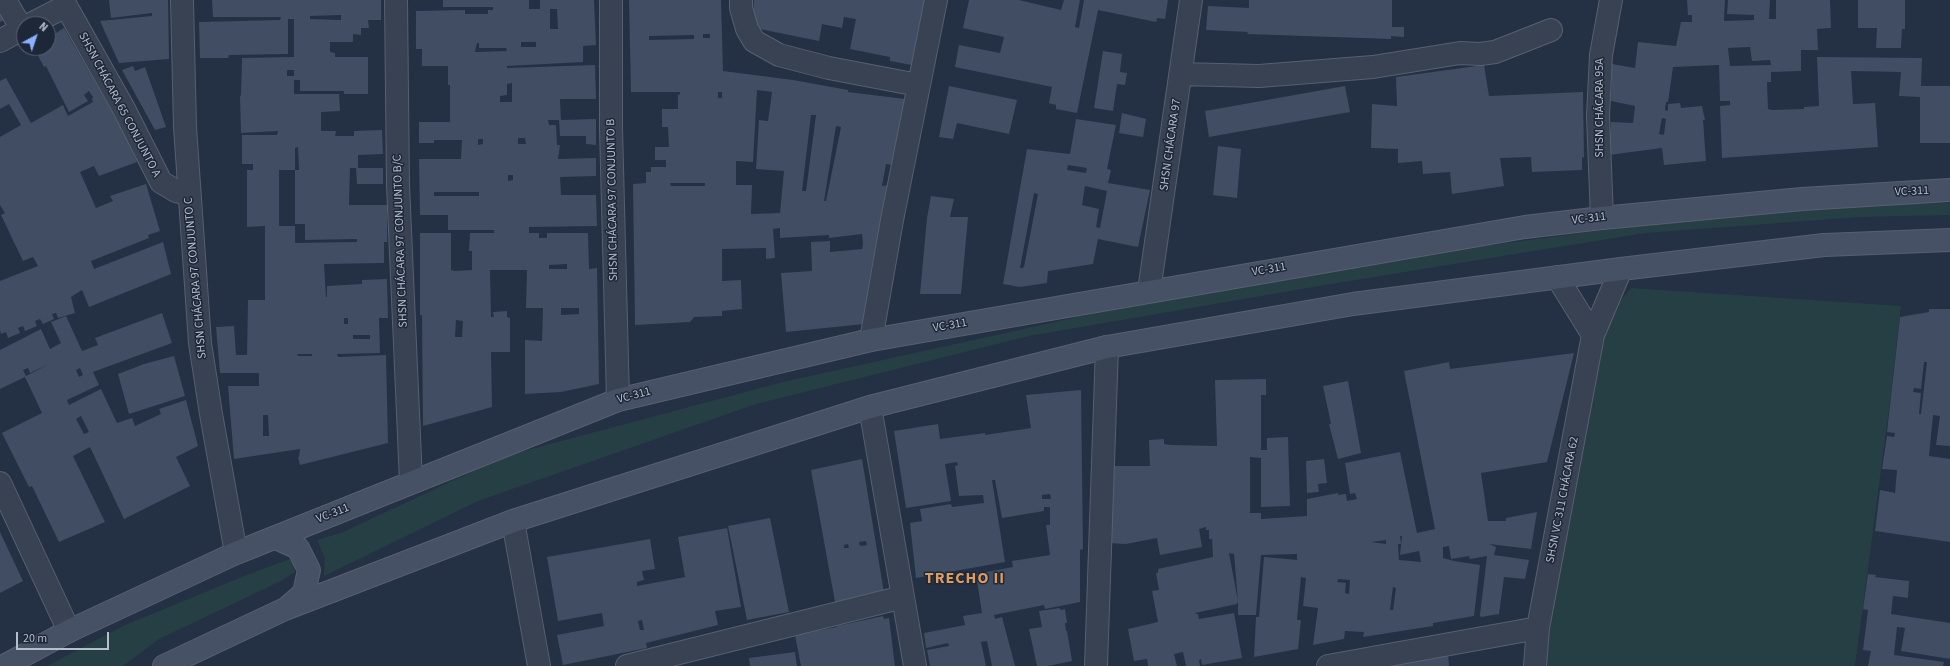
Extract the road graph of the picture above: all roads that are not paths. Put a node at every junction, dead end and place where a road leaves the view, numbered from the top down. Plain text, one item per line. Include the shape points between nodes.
1 (5, 0) edge
2 (182, 0) edge
3 (396, 0) edge
4 (611, 0) edge
5 (936, 0) edge
6 (1192, 0) edge
7 (1611, 0) edge
8 (65, 3) edge
9 (741, 4) edge
10 (17, 16) edge
11 (44, 16) edge
12 (1552, 30) dead end
13 (16, 32) edge
14 (0, 41) edge
15 (1181, 74) junction
16 (918, 85) junction
17 (1950, 190) edge
18 (189, 194) junction
19 (1602, 218) junction
20 (1950, 240) edge
21 (1622, 268) junction
22 (1557, 277) junction
23 (1150, 291) junction
24 (1593, 335) junction
25 (871, 340) junction
26 (1107, 347) junction
27 (618, 400) junction
28 (870, 407) junction
29 (411, 482) junction
30 (0, 483) edge
31 (513, 521) junction
32 (276, 538) junction
33 (236, 553) junction
34 (903, 597) junction
35 (286, 609) junction
36 (1538, 628) junction
37 (69, 631) junction
38 (4, 666) edge
39 (164, 666) edge
40 (539, 666) edge
41 (627, 666) edge
42 (915, 666) edge
43 (1096, 666) edge
44 (1328, 666) edge
45 (1535, 666) edge

1 - 10 street
2 - 18 street, SHSN CHÁCARA 97 CONJUNTO C
3 - 29 street, SHSN CHÁCARA 97 CONJUNTO B/C via 398,185
4 - 27 street, SHSN CHÁCARA 97 CONJUNTO B via 611,128
5 - 16 street
6 - 15 street, SHSN CHÁCARA 97
7 - 19 street, SHSN CHÁCARA 95A via 1600,55 1598,116
8 - 11 street
8 - 18 street, SHSN CHÁCARA 65 CONJUNTO A via 161,182 176,191
9 - 16 street via 747,29 754,41 779,55 829,68
12 - 15 street via 1495,52 1460,53 1373,67 1259,76
13 - 14 street
15 - 23 street, SHSN CHÁCARA 97
16 - 25 street
17 - 19 main road, VC-311 via 1802,199
18 - 33 street, SHSN CHÁCARA 97 CONJUNTO C via 200,343
19 - 23 main road, VC-311 via 1525,227
20 - 21 main road via 1824,245
21 - 22 main road
21 - 24 street, SHSN VC 311 CHÁCARA 62
22 - 24 street
22 - 26 main road via 1353,304
23 - 25 main road, VC-311
24 - 36 street, SHSN VC 311 CHÁCARA 62
25 - 27 main road, VC-311
26 - 28 main road
26 - 43 street
27 - 29 main road, VC-311
28 - 31 main road
28 - 34 street
29 - 32 main road, VC-311
30 - 37 street
31 - 35 main road
31 - 40 street
32 - 33 main road, VC-311
32 - 35 main road via 298,548 309,570 304,593
33 - 37 main road, VC-311
34 - 41 street
34 - 42 street
35 - 39 main road
36 - 44 street
36 - 45 street, SHSN VC 311 CHÁCARA 62
37 - 38 main road, VC-311

